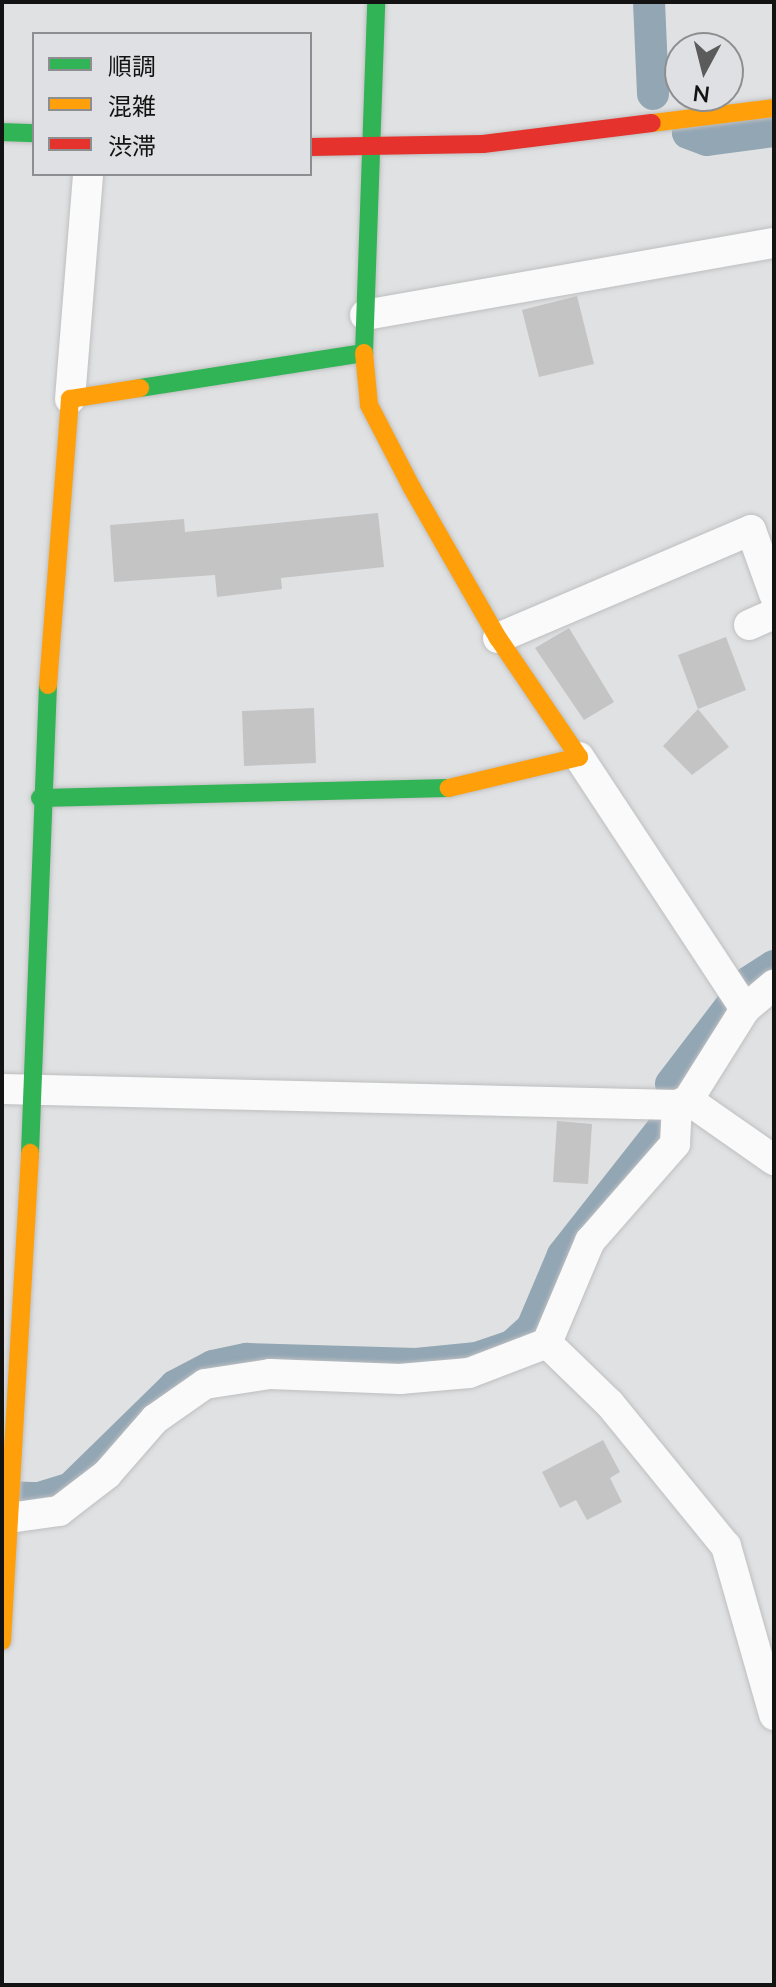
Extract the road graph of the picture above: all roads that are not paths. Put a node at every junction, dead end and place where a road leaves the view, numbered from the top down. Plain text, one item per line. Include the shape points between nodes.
1 (376, 2) edge
2 (774, 108) edge
3 (2, 132) edge
4 (32, 133) edge
5 (312, 147) edge
6 (370, 150) junction
7 (88, 176) edge
8 (774, 243) edge
9 (365, 315) junction
10 (364, 353) junction
11 (70, 399) junction
12 (774, 594) edge
13 (498, 638) junction
14 (579, 757) junction
15 (40, 798) junction
16 (774, 985) edge
17 (738, 1002) junction
18 (2, 1089) edge
19 (34, 1091) junction
20 (682, 1103) junction
21 (774, 1160) edge
22 (547, 1343) junction
23 (8, 1516) edge
24 (2, 1641) edge
25 (774, 1715) edge

1 - 6 street
2 - 6 street via 483,144
3 - 4 street
5 - 6 street
6 - 9 street
7 - 11 street
8 - 9 street
9 - 10 street
10 - 11 street
10 - 13 street via 369,405
11 - 15 street
12 - 13 street via 751,530
13 - 14 street
14 - 15 street via 440,790
14 - 17 street
15 - 19 street
16 - 17 street
17 - 20 street
18 - 19 street
19 - 20 street
19 - 23 street
20 - 21 street
20 - 22 street via 675,1144 590,1241
22 - 23 street via 469,1373 400,1379 270,1374 205,1384 155,1419 107,1474 59,1511
22 - 25 street via 610,1404 726,1546
23 - 24 street

